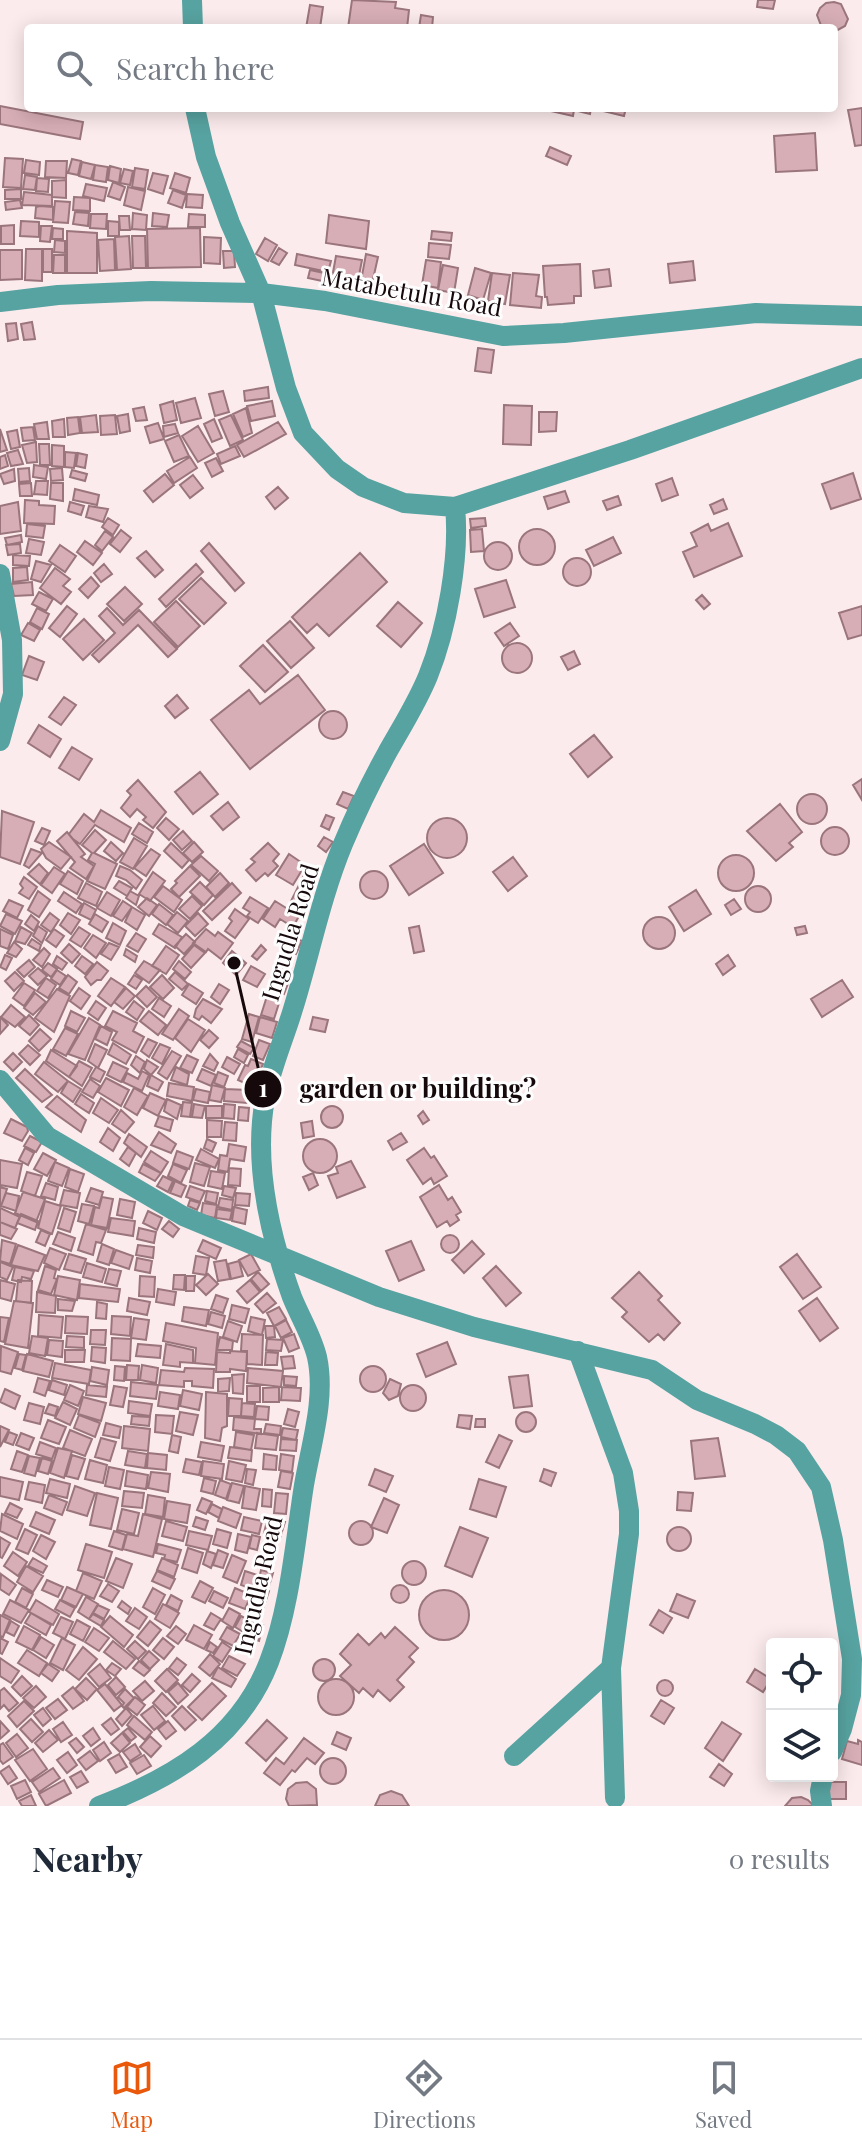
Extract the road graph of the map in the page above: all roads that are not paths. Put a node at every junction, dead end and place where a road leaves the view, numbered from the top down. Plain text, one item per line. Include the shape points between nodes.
1 (192, 0) edge
2 (193, 24) edge
3 (196, 112) edge
4 (261, 293) junction
5 (0, 302) edge
6 (862, 316) edge
7 (862, 368) edge
8 (455, 507) junction
9 (0, 574) edge
10 (0, 741) edge
11 (0, 1080) edge
12 (278, 1257) junction
13 (578, 1351) junction
14 (611, 1668) junction
15 (838, 1738) edge
16 (514, 1756) dead end
17 (822, 1782) edge
18 (615, 1798) dead end
19 (99, 1806) edge
20 (822, 1806) edge

1 - 2 street
3 - 4 street via 225,210
4 - 5 street, Matabetulu Road via 151,291
4 - 6 street, Matabetulu Road via 503,336 756,313
4 - 8 street via 303,433 337,469 363,487 404,503
7 - 8 street
8 - 12 street, Ingudla Road via 458,534 452,585 428,676 342,846 271,1073 264,1103 263,1168
9 - 10 street via 12,640 13,694
11 - 12 street via 47,1136 183,1216
12 - 13 street via 474,1327
12 - 19 street, Ingudla Road via 313,1344 321,1382 292,1566 269,1663 247,1706 207,1749 154,1783
13 - 14 street via 627,1492 629,1534
13 - 15 street via 652,1370 697,1400 776,1435 810,1469 821,1487 833,1540 852,1659 851,1695
14 - 16 street
14 - 18 street
17 - 20 street

